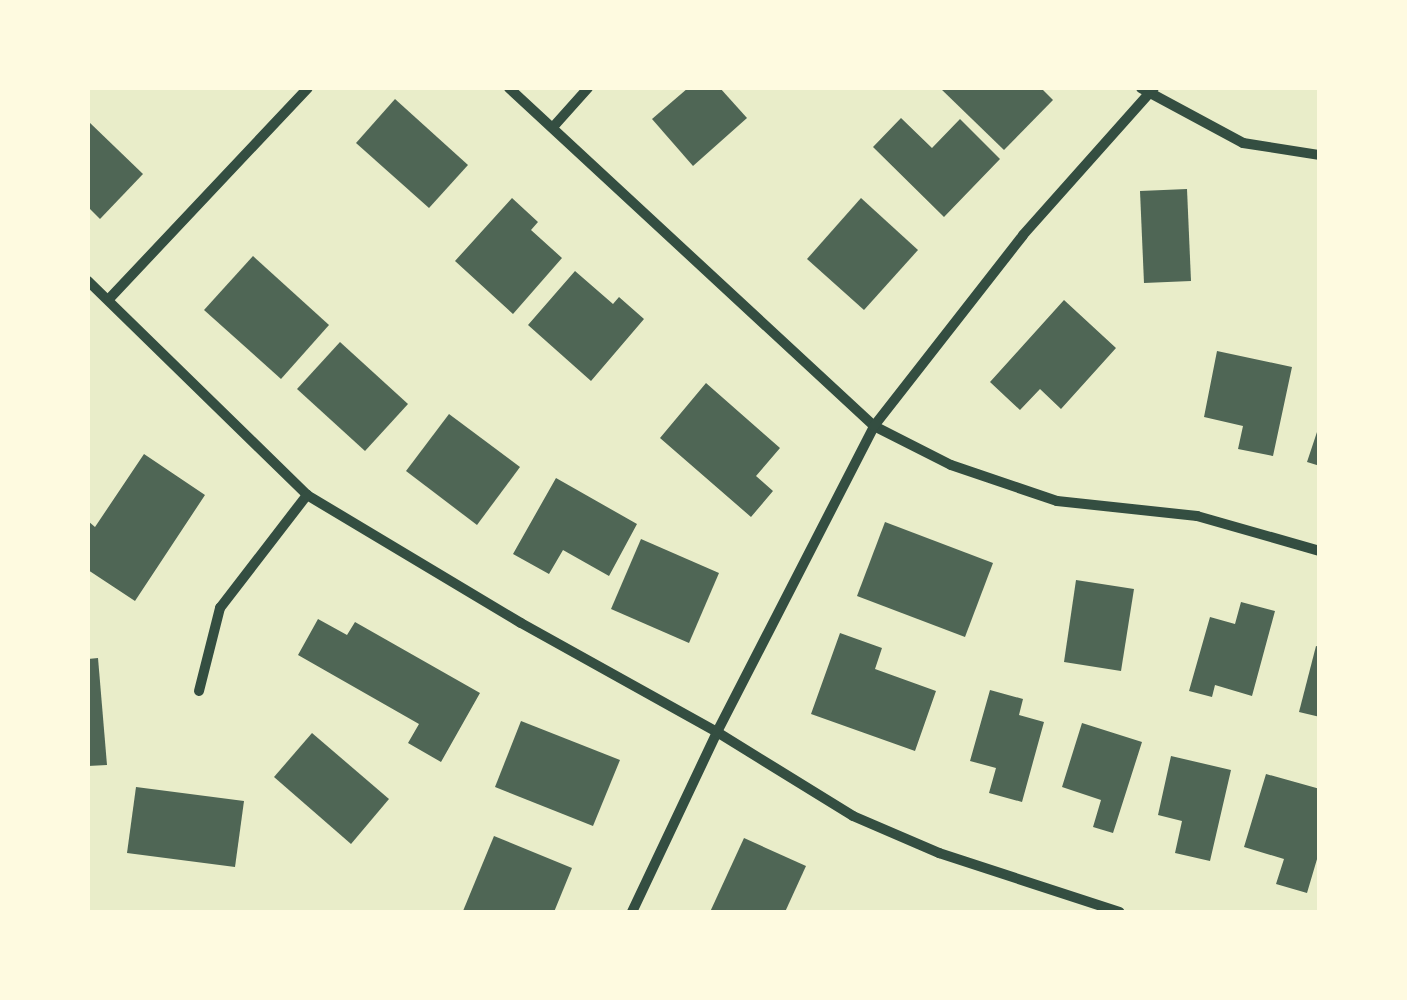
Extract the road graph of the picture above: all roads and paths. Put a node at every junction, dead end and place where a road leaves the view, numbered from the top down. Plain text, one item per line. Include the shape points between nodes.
1 (308, 88) edge
2 (509, 88) edge
3 (588, 88) edge
4 (1148, 90) edge
5 (554, 126) junction
6 (1320, 156) edge
7 (88, 281) edge
8 (109, 299) junction
9 (874, 426) junction
10 (308, 495) junction
11 (1320, 551) edge
12 (199, 691) dead end
13 (717, 732) junction
14 (1084, 907) edge
15 (632, 912) edge
16 (1120, 912) edge

1 - 8 street
2 - 5 street
3 - 5 street
4 - 6 street via 1243,143
4 - 9 street via 1023,234
5 - 9 street
7 - 8 street
8 - 10 street
9 - 11 street via 951,466 1056,501 1197,516
9 - 13 street
10 - 12 street via 220,608
10 - 13 street
13 - 14 street via 853,816
13 - 15 street
14 - 16 street

